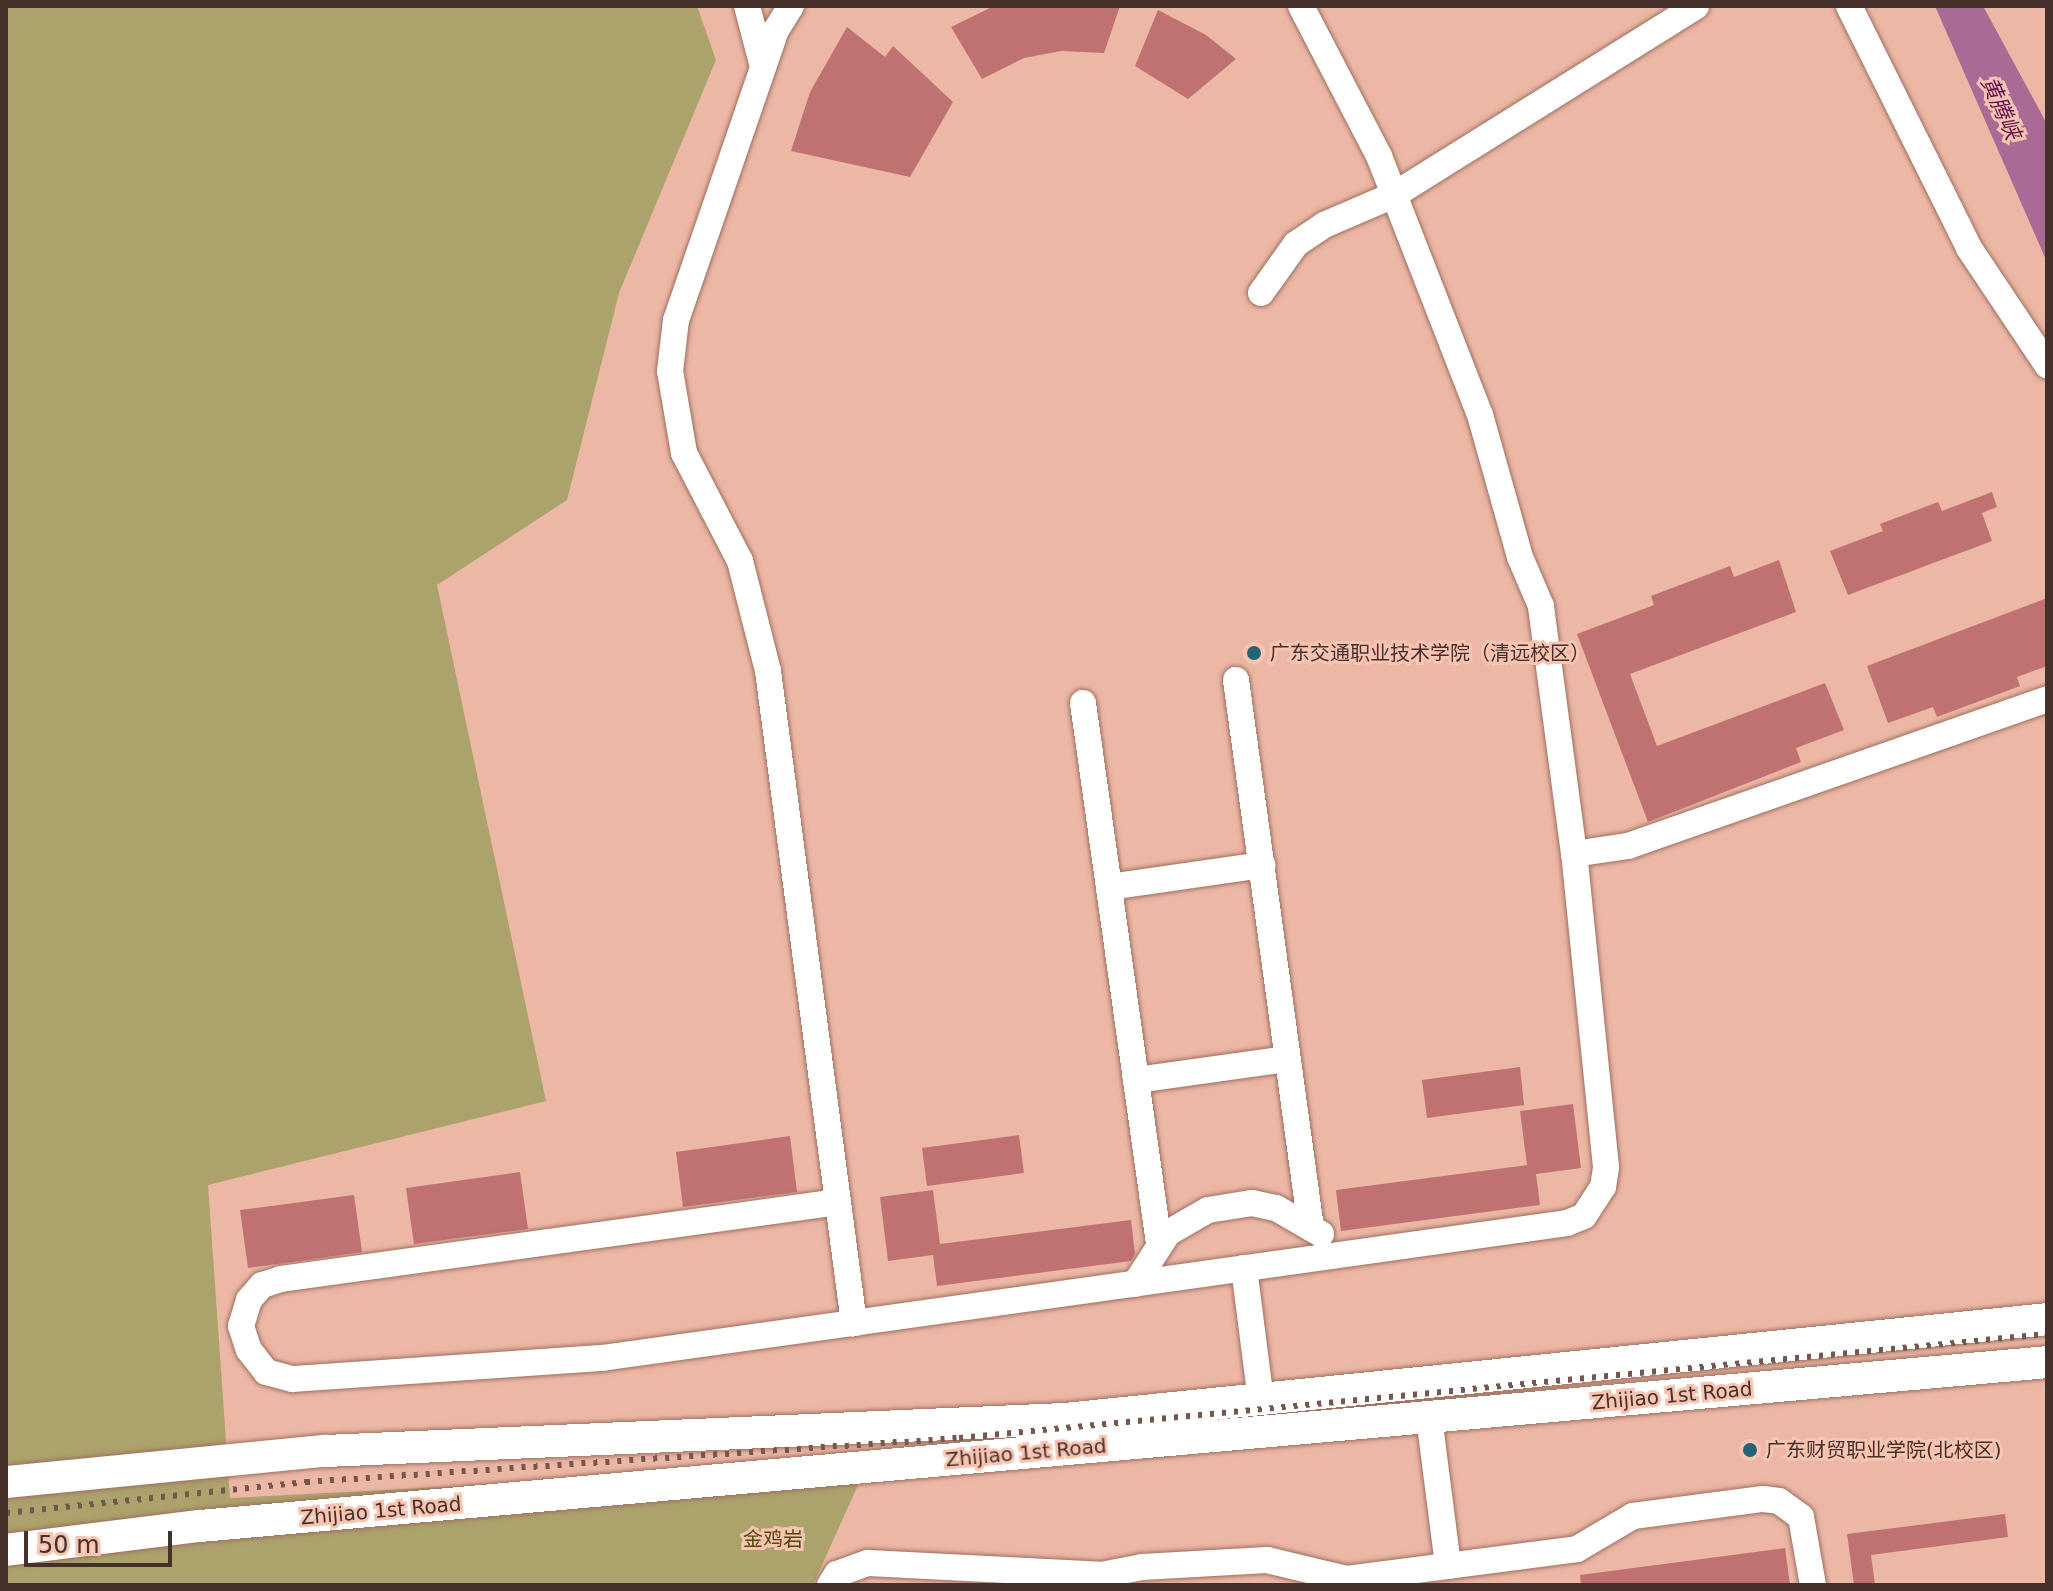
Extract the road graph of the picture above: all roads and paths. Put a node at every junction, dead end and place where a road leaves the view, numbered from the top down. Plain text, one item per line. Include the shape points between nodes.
1 (747, 6) edge
2 (791, 6) edge
3 (1301, 6) edge
4 (1696, 6) edge
5 (1849, 6) edge
6 (763, 67) junction
7 (1394, 195) junction
8 (1261, 293) dead end
9 (2047, 365) edge
10 (1236, 680) dead end
11 (2047, 699) edge
12 (1083, 703) dead end
13 (1574, 854) junction
14 (1262, 865) junction
15 (1109, 887) junction
16 (1288, 1059) junction
17 (1136, 1080) junction
18 (838, 1202) junction
19 (1311, 1228) junction
20 (1159, 1244) junction
21 (1340, 1255) junction
22 (1244, 1268) junction
23 (1135, 1284) junction
24 (2047, 1319) edge
25 (854, 1323) junction
26 (2047, 1362) edge
27 (1261, 1400) junction
28 (1429, 1417) junction
29 (6, 1482) edge
30 (6, 1550) edge
31 (1448, 1566) junction
32 (1102, 1580) edge
33 (830, 1585) edge
34 (1813, 1585) edge

1 - 6 street
2 - 6 street
3 - 7 street
4 - 7 street
5 - 9 street via 1969,248
6 - 18 street via 676,320 670,371 684,453 740,561 768,671
7 - 8 street via 1324,225 1296,244
7 - 13 street via 1480,415 1520,557 1541,606
10 - 14 street
11 - 13 street via 1628,846
12 - 15 street
13 - 21 street via 1606,1167 1596,1202 1584,1216 1567,1223
14 - 15 street
14 - 16 street
15 - 17 street
16 - 17 street
16 - 19 street
17 - 20 street
18 - 25 street
18 - 25 street via 281,1279 262,1285 249,1300 241,1326 249,1350 266,1372 293,1379 602,1358
19 - 20 street via 1276,1208 1230,1205 1187,1219
19 - 21 street
20 - 23 street
21 - 22 street
22 - 23 street
22 - 27 street
23 - 25 street
24 - 27 main road, Zhijiao 1st Road
26 - 28 main road, Zhijiao 1st Road
27 - 29 main road, Zhijiao 1st Road via 1065,1419 325,1451
28 - 30 main road, Zhijiao 1st Road via 200,1526
28 - 31 street
31 - 32 street via 1347,1579 1267,1560 1142,1567
31 - 34 street via 1577,1549 1633,1516 1763,1499 1779,1501 1801,1517
32 - 33 street via 868,1563 837,1574

